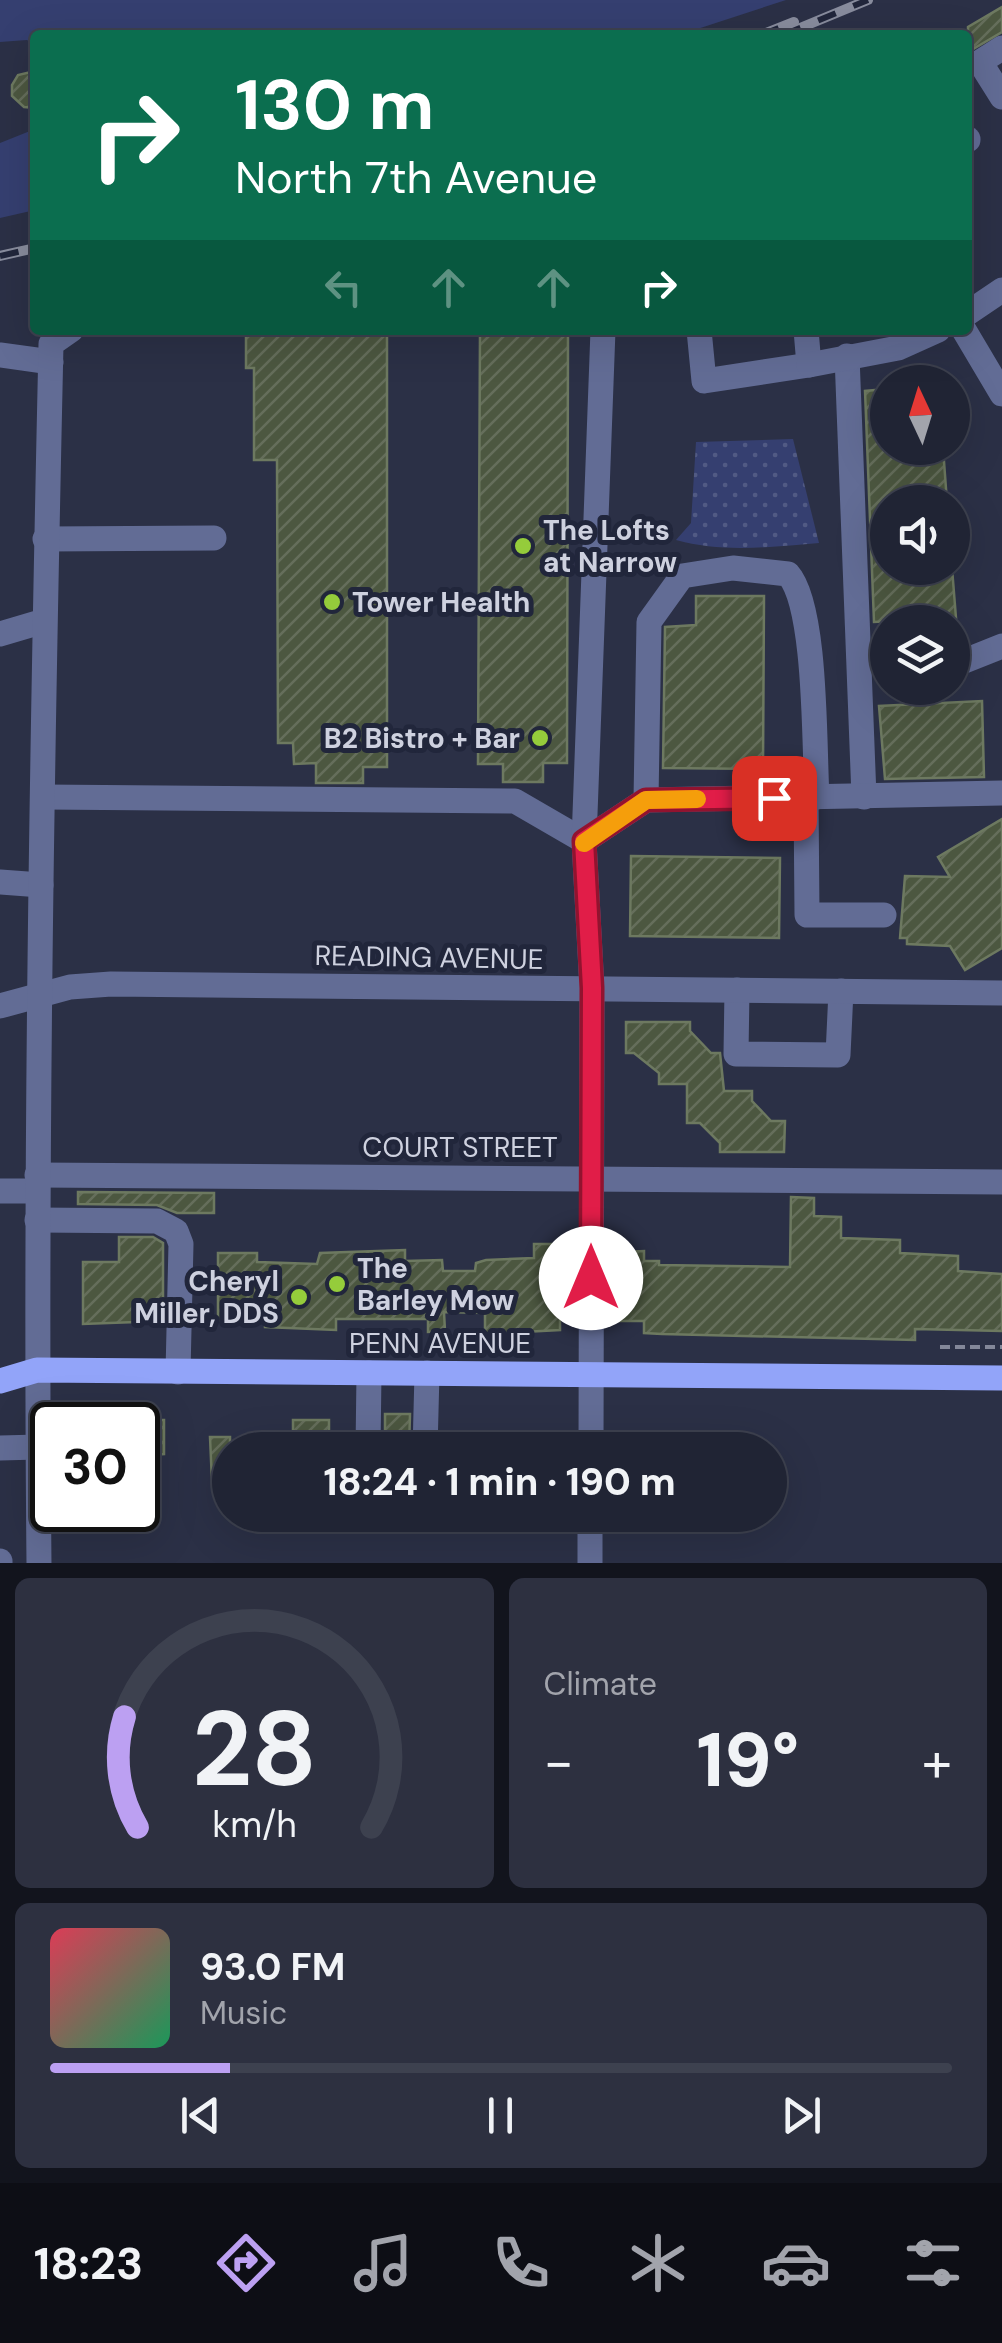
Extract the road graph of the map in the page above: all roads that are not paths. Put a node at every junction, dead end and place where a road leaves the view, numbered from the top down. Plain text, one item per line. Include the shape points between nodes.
1 (1002, 48) edge
2 (976, 73) edge
3 (1002, 97) edge
4 (1002, 290) edge
5 (972, 310) edge
6 (604, 335) edge
7 (699, 335) edge
8 (807, 335) edge
9 (927, 335) edge
10 (967, 335) edge
11 (58, 345) edge
12 (0, 355) edge
13 (847, 356) junction
14 (810, 364) junction
15 (1002, 394) edge
16 (214, 538) dead end
17 (45, 539) junction
18 (870, 616) edge
19 (44, 622) junction
20 (0, 634) edge
21 (1002, 646) edge
22 (970, 659) edge
23 (872, 705) edge
24 (1002, 793) edge
25 (864, 796) junction
26 (44, 797) junction
27 (812, 797) junction
28 (646, 800) junction
29 (584, 841) junction
30 (0, 882) edge
31 (41, 885) junction
32 (884, 915) dead end
33 (592, 988) junction
34 (738, 990) junction
35 (841, 991) junction
36 (1002, 993) edge
37 (37, 996) junction
38 (0, 1006) edge
39 (591, 1178) junction
40 (1002, 1182) edge
41 (37, 1183) junction
42 (0, 1190) edge
43 (37, 1220) junction
44 (36, 1370) junction
45 (178, 1372) junction
46 (369, 1373) junction
47 (427, 1373) junction
48 (592, 1374) junction
49 (1002, 1378) edge
50 (0, 1381) edge
51 (37, 1402) edge
52 (368, 1432) edge
53 (425, 1432) edge
54 (591, 1432) edge
55 (30, 1447) edge
56 (0, 1448) edge
57 (39, 1532) edge
58 (590, 1532) edge
59 (39, 1563) edge
60 (590, 1563) edge

1 - 2 street via 980,62
2 - 3 street
4 - 5 street
6 - 29 street
7 - 14 street via 704,381
8 - 14 street
9 - 13 street via 898,348
10 - 15 street
11 - 12 street
11 - 17 street
13 - 14 street
13 - 18 street
16 - 17 street
17 - 19 street
19 - 20 street
19 - 26 street
21 - 22 street
23 - 25 street
24 - 25 street
25 - 27 street
26 - 29 street via 514,801
26 - 31 street
27 - 28 street
27 - 28 street via 809,645 798,585 788,574 733,568 682,576 649,622
27 - 32 street via 806,916
28 - 29 street
29 - 33 street
30 - 31 street
31 - 37 street
33 - 34 street, READING AVENUE
33 - 37 street, READING AVENUE via 111,984
33 - 39 street
34 - 35 street, READING AVENUE
34 - 35 street via 736,1054 838,1055
35 - 36 street, READING AVENUE
37 - 38 street, READING AVENUE
37 - 41 street
39 - 40 street, COURT STREET
39 - 41 street, COURT STREET
39 - 48 street
41 - 42 street, COURT STREET
41 - 43 street
43 - 44 street
43 - 45 street via 156,1221 176,1231
44 - 45 main road, PENN AVENUE
44 - 50 main road, PENN AVENUE
44 - 51 street
45 - 46 main road, PENN AVENUE
46 - 47 main road, PENN AVENUE
46 - 52 street
47 - 48 main road, PENN AVENUE
47 - 53 street
48 - 49 main road, PENN AVENUE
48 - 54 street
55 - 56 street
57 - 59 street
58 - 60 street

